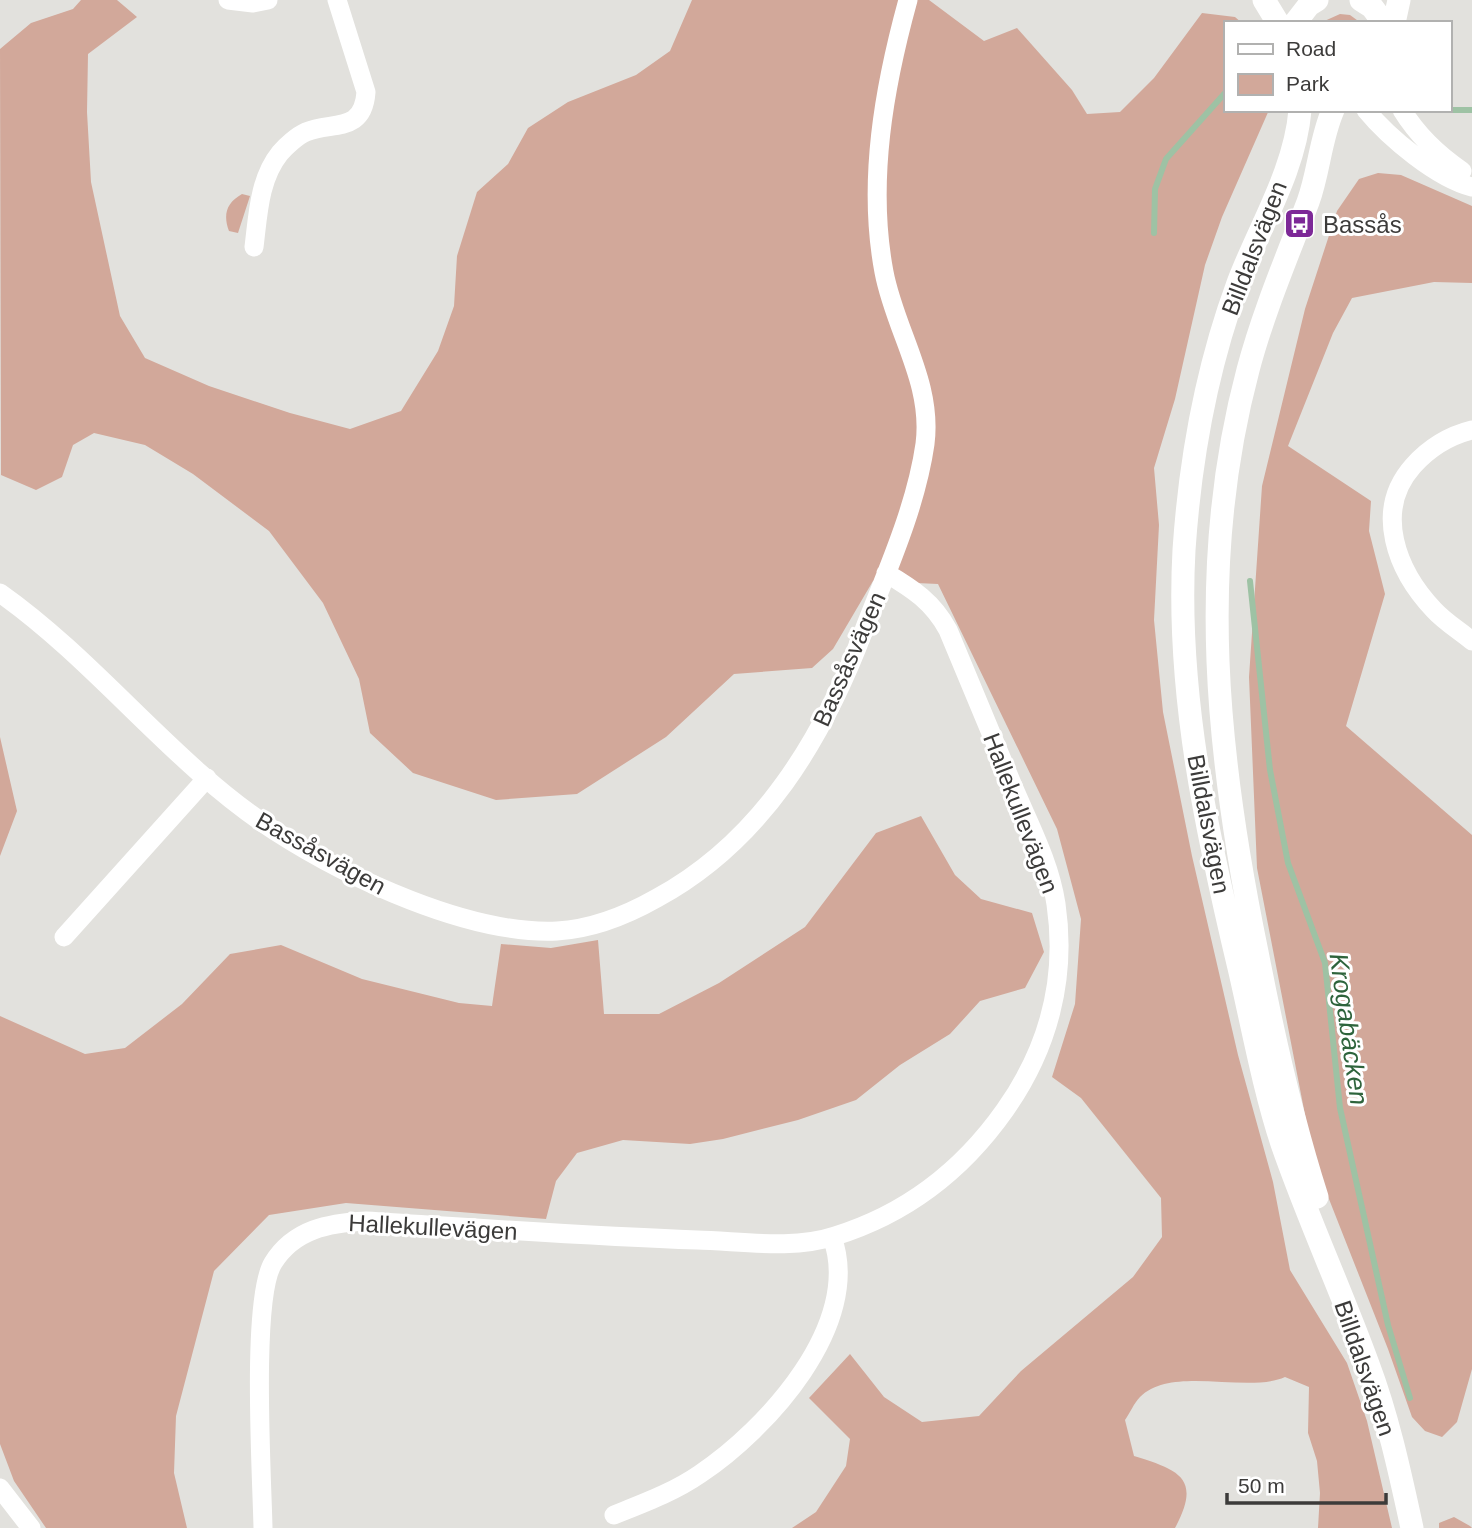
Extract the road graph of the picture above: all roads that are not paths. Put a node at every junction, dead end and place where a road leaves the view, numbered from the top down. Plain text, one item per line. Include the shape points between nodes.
1 (228, 0) edge
2 (268, 0) edge
3 (337, 0) edge
4 (908, 0) edge
5 (1264, 0) edge
6 (1317, 0) edge
7 (1362, 0) edge
8 (1399, 0) edge
9 (1278, 21) edge
10 (1297, 21) edge
11 (1382, 21) edge
12 (1394, 21) edge
13 (1300, 112) edge
14 (1332, 112) edge
15 (1368, 112) edge
16 (1403, 112) edge
17 (1472, 178) edge
18 (1472, 187) edge
19 (254, 247) dead end
20 (1472, 430) edge
21 (886, 573) junction
22 (0, 593) edge
23 (1472, 641) edge
24 (207, 778) junction
25 (64, 937) dead end
26 (832, 1237) junction
27 (0, 1488) edge
28 (614, 1515) dead end
29 (31, 1528) edge
30 (263, 1528) edge
31 (1412, 1528) edge
32 (1426, 1528) edge

1 - 2 street
3 - 19 street via 366,92 365,106 348,125 305,132 280,153 261,195
4 - 21 street, Bassåsvägen via 886,90 878,210 887,285 920,380 925,441
5 - 9 street
6 - 10 street
7 - 11 street
8 - 12 street
13 - 31 street, Billdalsvägen via 1294,146 1240,279 1212,371 1195,456 1184,548 1182,636 1219,879 1281,1140 1368,1365
14 - 32 street, Billdalsvägen via 1310,197 1248,370 1236,428 1217,549 1217,673 1236,844 1295,1124 1321,1211 1386,1375
15 - 18 street via 1419,158
16 - 17 street via 1433,149
20 - 23 street via 1442,440 1404,476 1392,525 1395,549 1407,574 1435,610
21 - 24 street, Bassåsvägen via 830,711 764,813 722,855 676,888 593,925 558,931 508,928 399,895 278,833
21 - 26 street, Hallekullevägen via 916,590 944,622 1044,859 1056,902 1057,984 1030,1071 998,1121 967,1156 948,1176 903,1207
22 - 24 street, Bassåsvägen via 47,626
24 - 25 street
26 - 28 street via 839,1266 831,1319 801,1374 773,1410 700,1474
26 - 30 street, Hallekullevägen via 776,1242 638,1238 366,1221 304,1233 272,1264 265,1283 261,1321
27 - 29 street

